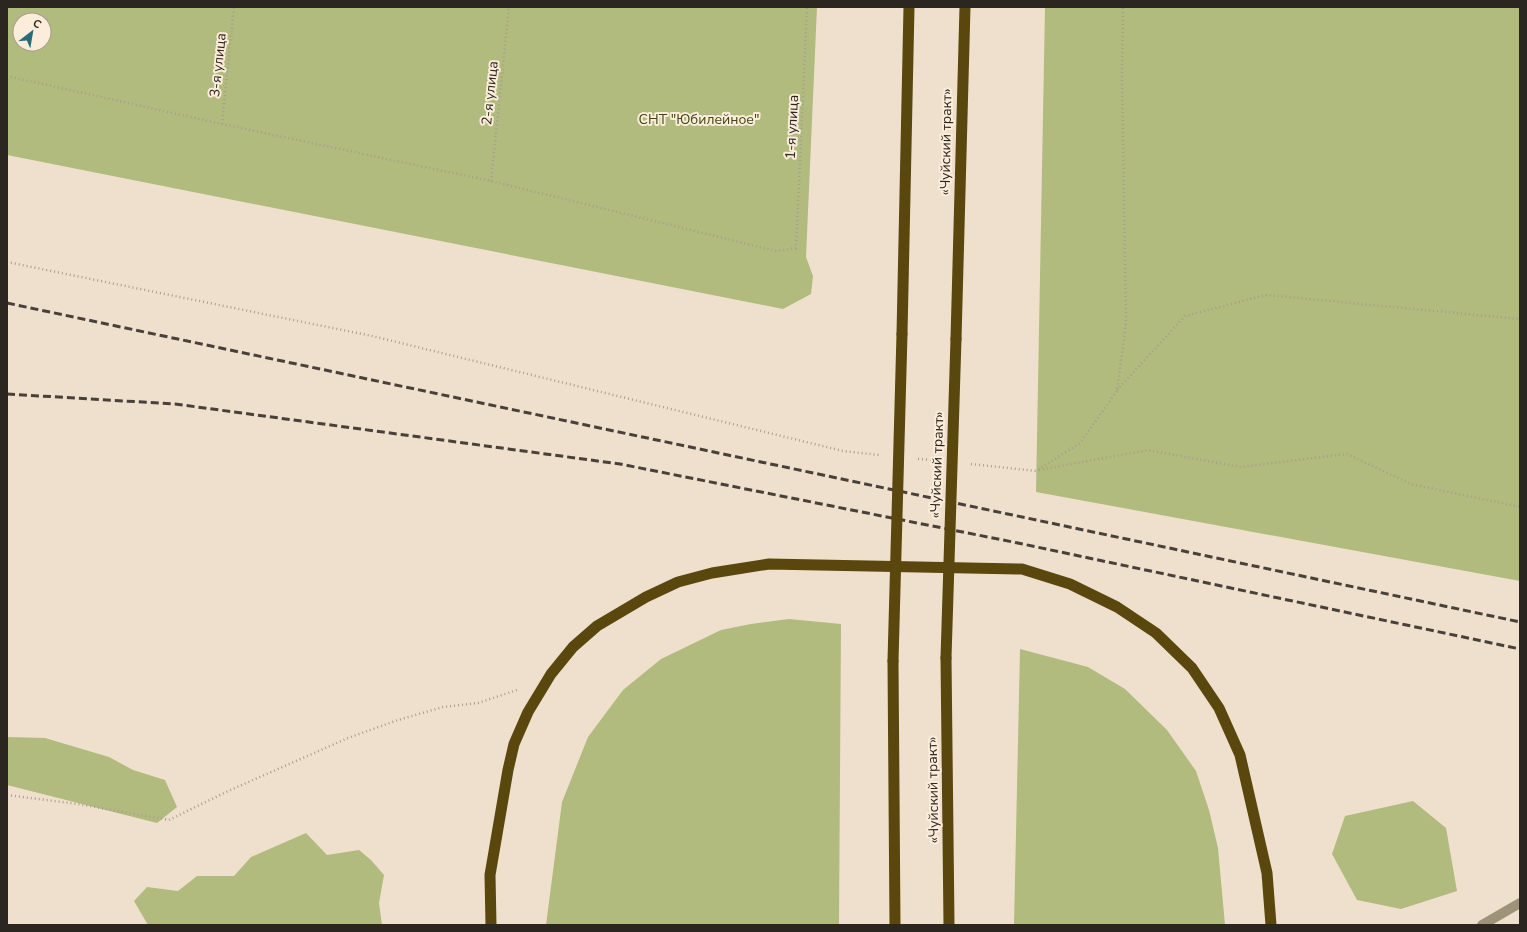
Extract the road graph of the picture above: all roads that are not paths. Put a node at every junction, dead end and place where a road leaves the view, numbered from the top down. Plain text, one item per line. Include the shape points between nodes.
1 (909, 7) edge
2 (965, 7) edge
3 (1520, 903) edge
4 (491, 925) edge
5 (895, 925) edge
6 (950, 925) edge
7 (1271, 925) edge
8 (1482, 925) edge

1 - 5 highway, bridge via 893,661
2 - 6 highway, «Чуйский тракт», bridge via 946,658
3 - 8 lane
4 - 7 highway via 490,875 514,744 528,712 551,674 573,647 597,626 646,597 678,582 712,572 769,564 1022,570 1070,584 1117,607 1156,633 1192,668 1219,708 1240,755 1267,873

